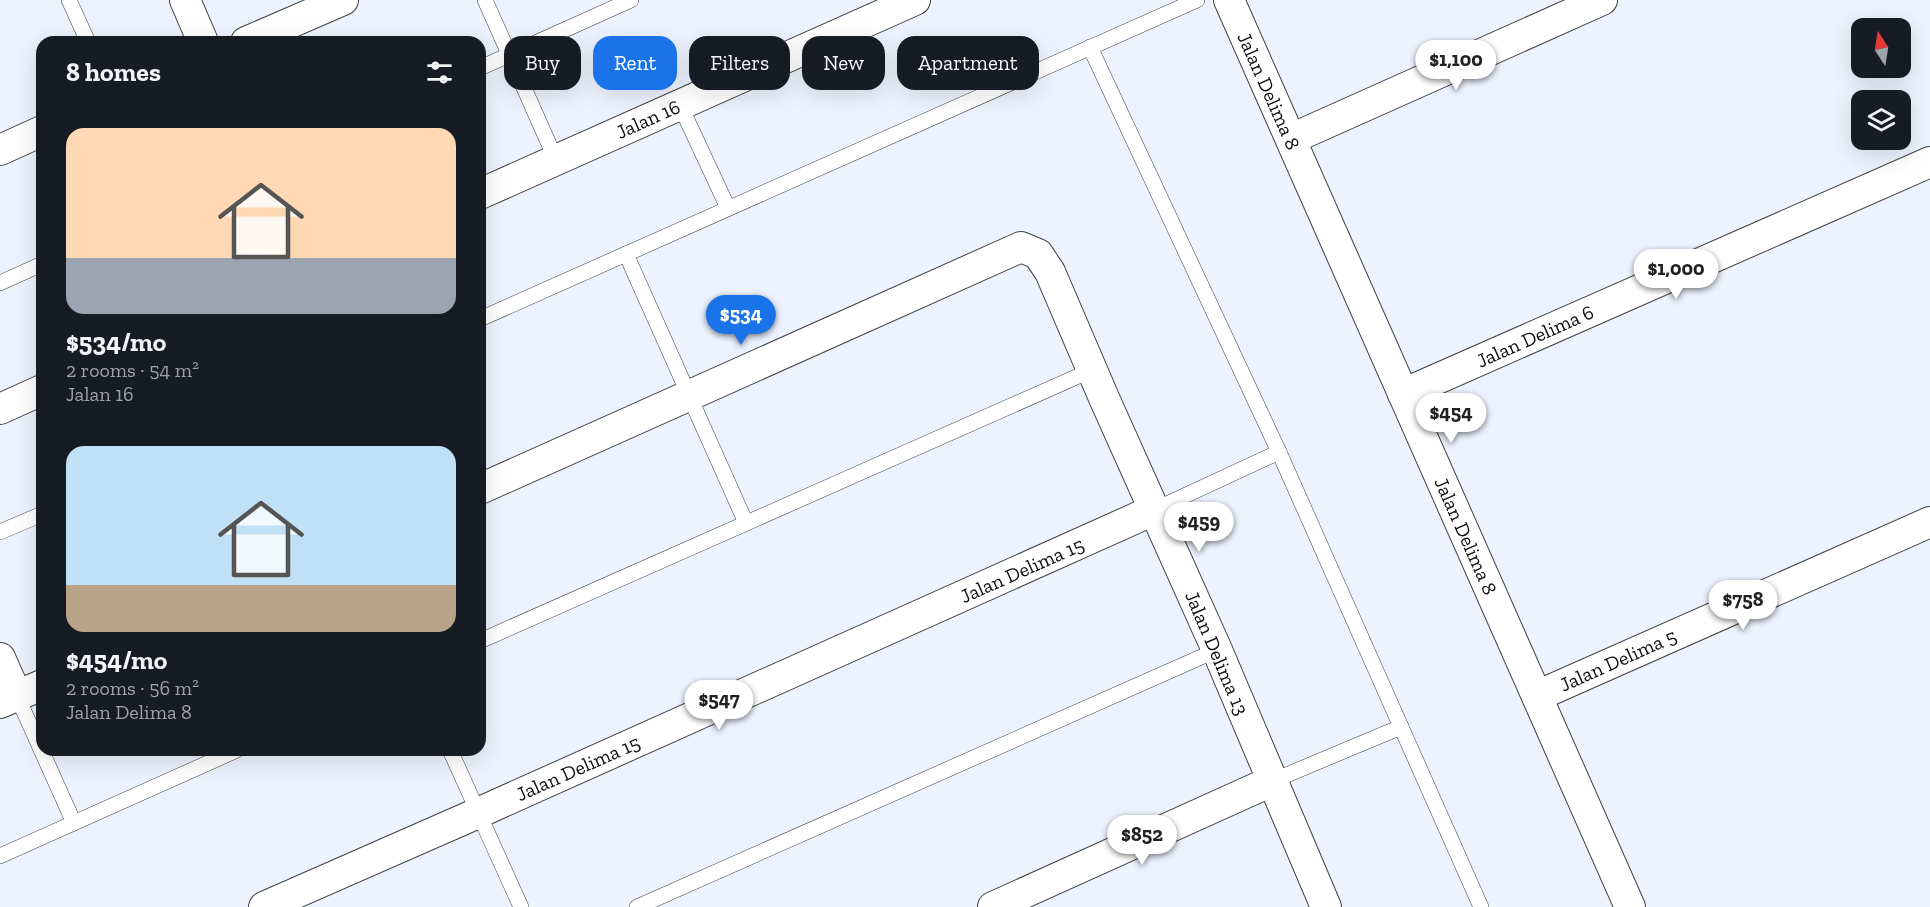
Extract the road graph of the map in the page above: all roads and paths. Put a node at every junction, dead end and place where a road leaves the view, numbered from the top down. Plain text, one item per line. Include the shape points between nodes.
1 (69, 0) edge
2 (184, 0) edge
3 (343, 0) edge
4 (485, 0) edge
5 (631, 0) edge
6 (1197, 0) edge
7 (1229, 0) edge
8 (1602, 0) edge
9 (911, 1) edge
10 (310, 7) edge
11 (84, 36) edge
12 (200, 36) edge
13 (257, 36) edge
14 (551, 36) edge
15 (504, 44) edge
16 (1090, 47) junction
17 (504, 57) edge
18 (486, 65) edge
19 (525, 90) edge
20 (680, 105) junction
21 (36, 132) edge
22 (3, 139) edge
23 (1291, 139) junction
24 (556, 160) junction
25 (1930, 162) edge
26 (486, 191) edge
27 (728, 208) junction
28 (626, 254) junction
29 (36, 267) edge
30 (0, 283) edge
31 (486, 316) edge
32 (1092, 370) junction
33 (36, 393) edge
34 (1403, 394) junction
35 (688, 395) junction
36 (0, 408) edge
37 (1279, 452) junction
38 (486, 486) edge
39 (1154, 510) junction
40 (36, 517) edge
41 (1930, 522) edge
42 (746, 523) junction
43 (0, 532) edge
44 (486, 638) edge
45 (1217, 650) junction
46 (0, 658) edge
47 (20, 694) edge
48 (1536, 696) junction
49 (1401, 727) junction
50 (36, 732) edge
51 (46, 756) edge
52 (224, 756) edge
53 (453, 756) edge
54 (1272, 782) junction
55 (478, 813) junction
56 (74, 823) junction
57 (0, 856) edge
58 (264, 907) edge
59 (521, 907) edge
60 (637, 907) edge
61 (993, 907) edge
62 (1326, 907) edge
63 (1481, 907) edge
64 (1630, 907) edge

1 - 11 lane
2 - 12 street
3 - 10 street
4 - 15 lane
5 - 14 lane
6 - 16 lane
7 - 23 street, Jalan Delima 8
8 - 23 street
9 - 20 street, Jalan 16
10 - 13 street
16 - 27 lane
16 - 37 lane
17 - 18 lane
19 - 24 lane
20 - 24 street, Jalan 16
20 - 27 lane
21 - 22 street
23 - 34 street, Jalan Delima 8
24 - 26 street, Jalan 16
25 - 34 street, Jalan Delima 6
27 - 28 lane
28 - 31 lane
28 - 35 lane
29 - 30 lane
32 - 35 street, Jalan Delima 13 via 1050,272 1038,254 1021,247
32 - 39 street, Jalan Delima 13
32 - 42 lane
33 - 36 street
34 - 48 street, Jalan Delima 8
35 - 38 street
35 - 42 lane
37 - 39 lane
37 - 49 lane
39 - 45 street, Jalan Delima 13
39 - 55 street, Jalan Delima 15
40 - 43 lane
41 - 48 street, Jalan Delima 5
42 - 44 lane
45 - 54 street, Jalan Delima 13
45 - 60 lane
46 - 47 street
47 - 50 lane
48 - 64 street, Jalan Delima 8
49 - 54 lane
49 - 63 lane
51 - 56 lane
52 - 56 lane
53 - 55 lane
54 - 61 street
54 - 62 street, Jalan Delima 13
55 - 58 street, Jalan Delima 15
55 - 59 lane
56 - 57 lane

